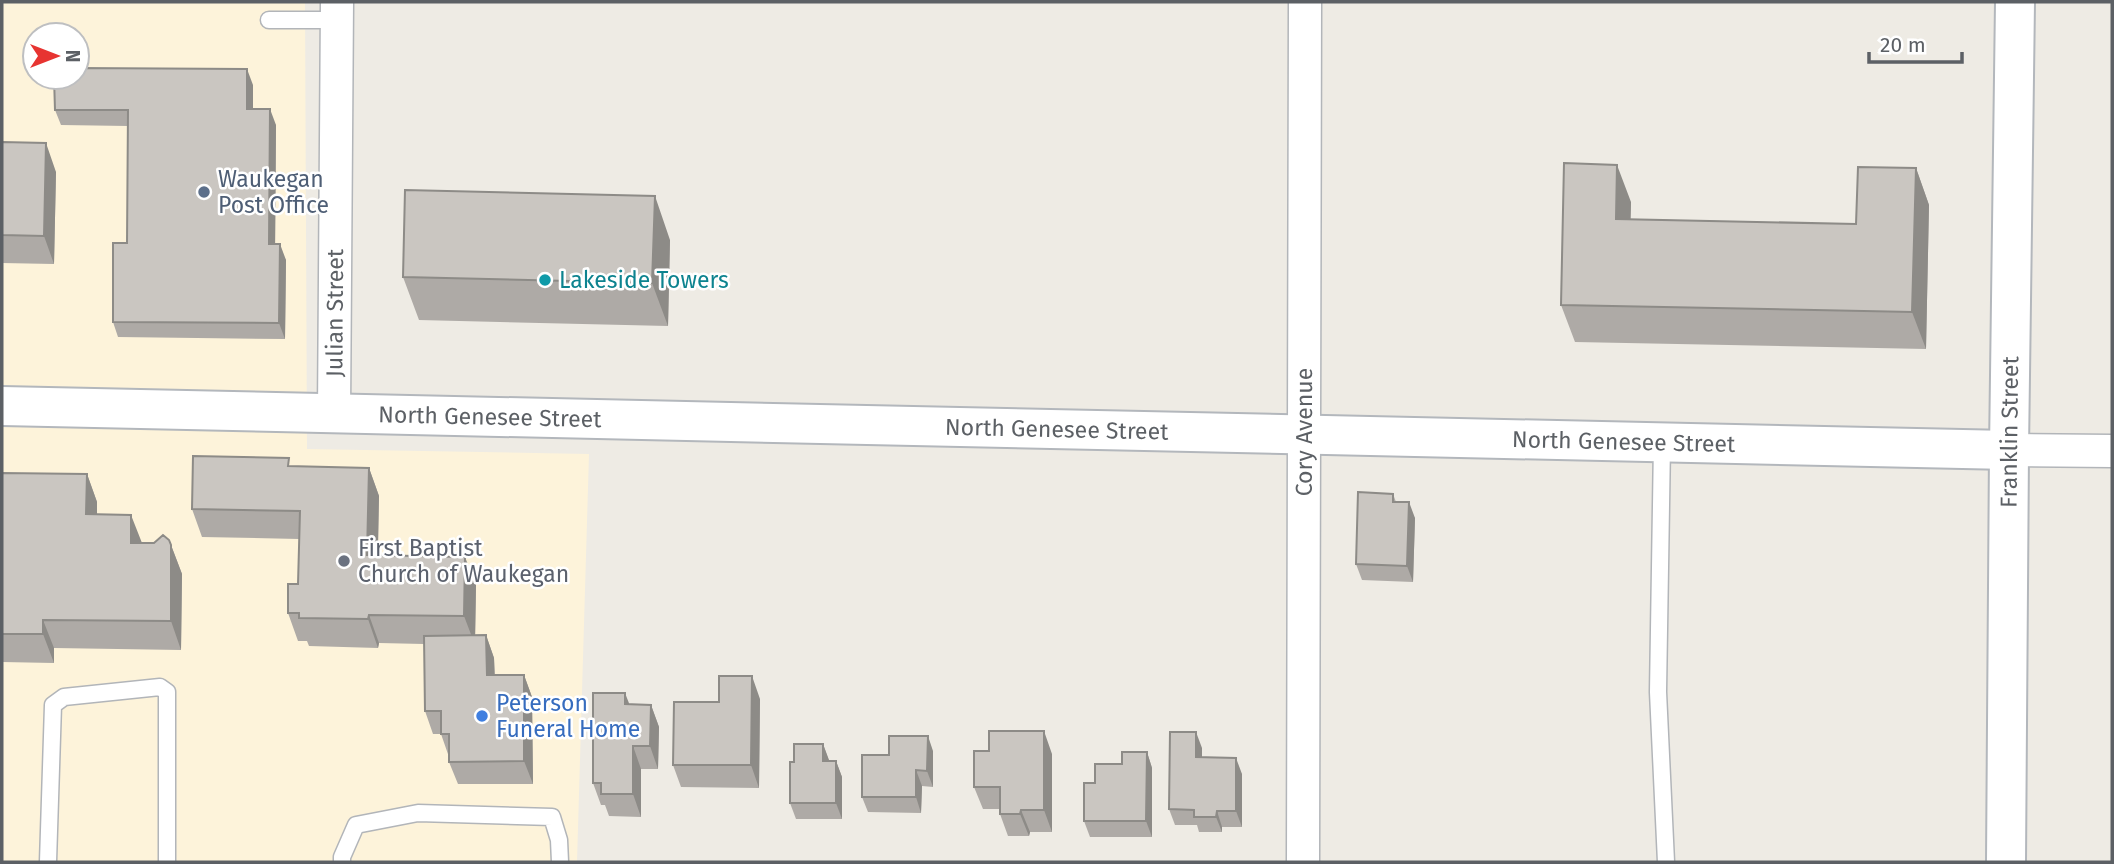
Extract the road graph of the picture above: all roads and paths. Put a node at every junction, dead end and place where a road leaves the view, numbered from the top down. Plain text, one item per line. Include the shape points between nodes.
1 (1305, 2) edge
2 (2015, 2) edge
3 (337, 11) edge
4 (269, 20) dead end
5 (2, 406) edge
6 (334, 413) junction
7 (1305, 435) junction
8 (1662, 443) junction
9 (2009, 450) junction
10 (2112, 452) edge
11 (48, 862) edge
12 (167, 862) edge
13 (342, 862) edge
14 (560, 862) edge
15 (1303, 862) edge
16 (1666, 862) edge
17 (2006, 862) edge

1 - 7 street, Cory Avenue
2 - 9 street, Franklin Street
3 - 4 lane
3 - 6 street, Julian Street
5 - 6 street, North Genesee Street
6 - 7 street, North Genesee Street
7 - 8 street, North Genesee Street
7 - 15 street, Cory Avenue
8 - 9 street, North Genesee Street
8 - 16 lane via 1658,692
9 - 10 street, North Genesee Street
9 - 17 street, Franklin Street
11 - 12 lane via 53,705 64,697 160,687 167,692
13 - 14 lane via 356,825 418,813 552,817

